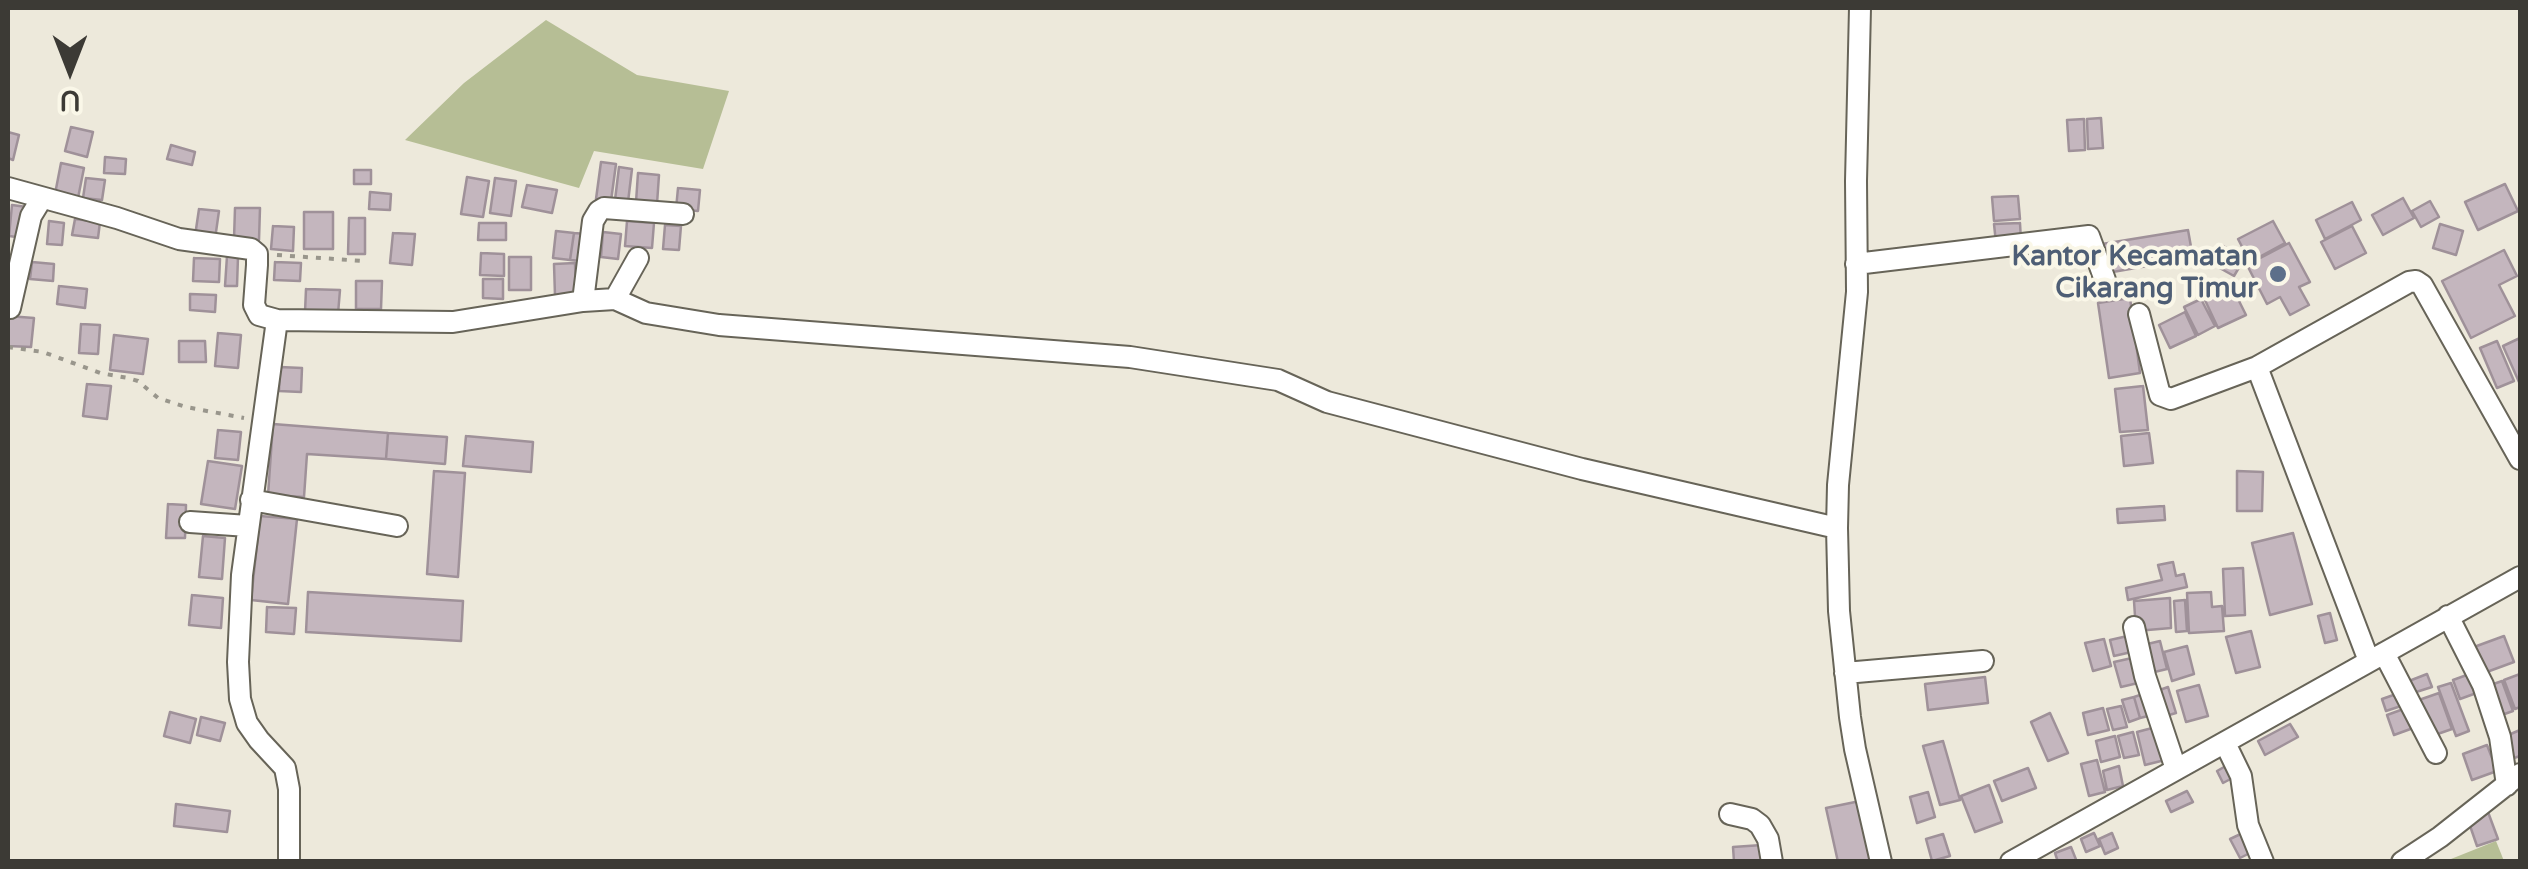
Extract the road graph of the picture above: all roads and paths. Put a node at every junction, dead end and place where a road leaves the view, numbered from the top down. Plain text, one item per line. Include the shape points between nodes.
1 (1860, 8) edge
2 (8, 188) edge
3 (42, 198) junction
4 (683, 214) dead end
5 (16, 245) edge
6 (257, 254) junction
7 (638, 258) dead end
8 (363, 260) dead end
9 (1856, 264) junction
10 (2106, 280) dead end
11 (615, 299) junction
12 (584, 301) junction
13 (10, 308) dead end
14 (2140, 314) dead end
15 (278, 320) junction
16 (8, 347) edge
17 (2257, 367) junction
18 (262, 422) junction
19 (2520, 459) edge
20 (251, 500) junction
21 (190, 522) dead end
22 (248, 526) junction
23 (397, 526) dead end
24 (1837, 528) junction
25 (2520, 577) edge
26 (2448, 616) junction
27 (2134, 626) dead end
28 (2376, 657) junction
29 (1982, 661) dead end
30 (1846, 673) junction
31 (2225, 743) junction
32 (2436, 753) dead end
33 (2176, 769) junction
34 (2514, 780) edge
35 (1730, 814) dead end
36 (2043, 855) edge
37 (290, 862) edge
38 (1772, 862) edge
39 (1881, 862) edge
40 (2011, 862) edge
41 (2263, 862) edge
42 (2402, 862) edge

1 - 9 street
2 - 3 street
3 - 5 street
3 - 6 street
4 - 12 street via 598,211
5 - 13 street
6 - 8 path
6 - 15 street via 254,305
7 - 11 street
9 - 10 street via 2089,236
9 - 24 street
11 - 12 street
11 - 24 street via 646,313 719,324 1130,358 1278,380 1326,402
12 - 15 street via 454,322
14 - 17 street via 2160,396 2170,399
15 - 18 street
16 - 18 path via 138,381 158,398 186,407
17 - 19 street via 2416,282
17 - 28 street
18 - 20 street
20 - 22 street
20 - 23 street
21 - 22 street
22 - 37 street via 238,634 240,699 247,723 285,768
24 - 30 street
25 - 26 street
26 - 28 street
26 - 34 street via 2483,685
27 - 33 street
28 - 31 street
28 - 32 street
29 - 30 street
30 - 39 street via 1854,749
31 - 33 street
31 - 41 street via 2241,776 2248,825
33 - 36 street
34 - 42 street
35 - 38 street via 1760,825
36 - 40 street

